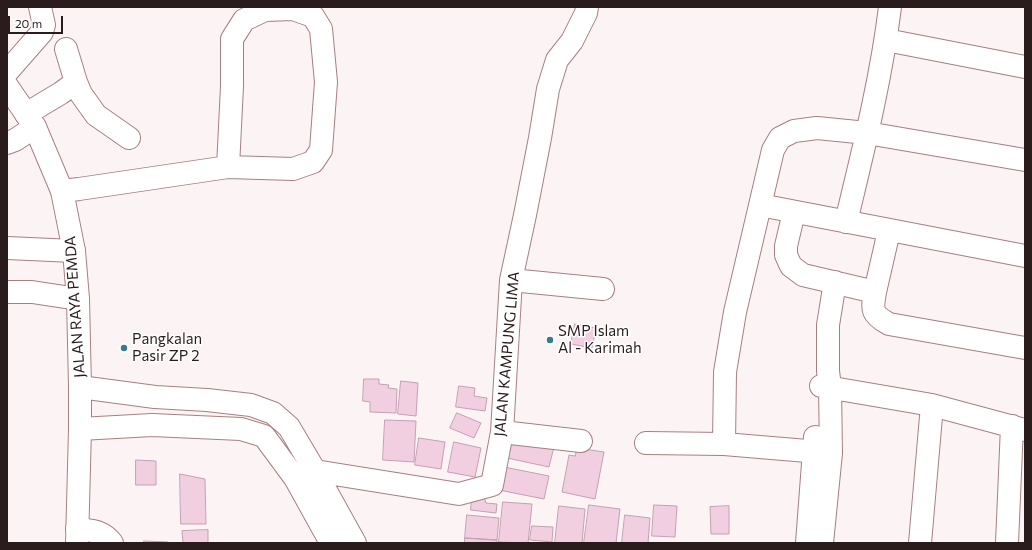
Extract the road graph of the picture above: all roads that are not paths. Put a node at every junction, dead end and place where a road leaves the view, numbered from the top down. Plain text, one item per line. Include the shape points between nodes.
1 (40, 7) edge
2 (587, 7) edge
3 (890, 7) edge
4 (886, 40) junction
5 (66, 49) dead end
6 (1025, 67) edge
7 (7, 72) edge
8 (76, 82) junction
9 (7, 86) edge
10 (30, 121) junction
11 (867, 133) junction
12 (130, 138) dead end
13 (7, 143) edge
14 (1025, 160) edge
15 (228, 168) junction
16 (62, 191) junction
17 (760, 205) junction
18 (794, 212) junction
19 (846, 222) junction
20 (890, 231) junction
21 (7, 248) edge
22 (74, 251) junction
23 (1025, 256) edge
24 (511, 280) junction
25 (835, 282) junction
26 (603, 289) dead end
27 (7, 292) edge
28 (876, 292) junction
29 (78, 299) junction
30 (1025, 348) edge
31 (826, 382) junction
32 (80, 387) junction
33 (207, 400) junction
34 (932, 405) junction
35 (205, 428) junction
36 (1019, 428) edge
37 (80, 429) junction
38 (502, 432) junction
39 (581, 441) dead end
40 (646, 443) dead end
41 (724, 444) junction
42 (822, 453) junction
43 (305, 474) junction
44 (77, 536) edge
45 (112, 543) edge
46 (330, 543) edge
47 (354, 543) edge
48 (807, 543) edge
49 (822, 543) edge
50 (920, 543) edge
51 (1007, 543) edge

1 - 7 street via 44,25 42,32
2 - 24 street, JALAN KAMPUNG LIMA via 572,41 557,60 548,89
3 - 4 street
4 - 6 street
4 - 11 street
5 - 8 street
8 - 10 street
8 - 12 street via 96,115
9 - 10 street, JALAN RAYA PEMDA
10 - 13 street via 15,140
10 - 16 street, JALAN RAYA PEMDA
11 - 14 street
11 - 17 street via 818,128 794,131 780,138 772,150
11 - 19 street
15 - 15 street via 232,39 244,20 265,10 293,9 313,16 320,29 326,82 321,150 313,162 294,169
15 - 16 street
16 - 22 street, JALAN RAYA PEMDA
17 - 18 street
17 - 41 street via 735,312 725,372
18 - 19 street
18 - 25 street via 786,246 786,255 791,266 803,275
19 - 20 street
20 - 23 street
20 - 28 street
21 - 22 street
22 - 29 street, JALAN RAYA PEMDA
24 - 26 street
24 - 38 street, JALAN KAMPUNG LIMA
25 - 28 street
25 - 31 street via 828,325
27 - 29 street via 32,292
28 - 30 street via 874,313 889,324
29 - 32 street, JALAN RAYA PEMDA
31 - 34 street
31 - 42 street
32 - 33 street via 155,397
32 - 37 street, JALAN RAYA PEMDA
33 - 35 street
33 - 43 street via 251,405 272,413 289,427
34 - 36 street
34 - 50 street
35 - 37 street via 152,425
35 - 43 street via 241,429 264,436
36 - 51 street
37 - 44 street, JALAN RAYA PEMDA
38 - 39 street
38 - 43 street, JALAN KAMPUNG LIMA via 492,485 459,494
40 - 41 street
41 - 42 street
42 - 48 street
42 - 49 street
43 - 46 street
43 - 47 street
44 - 45 street via 99,532

